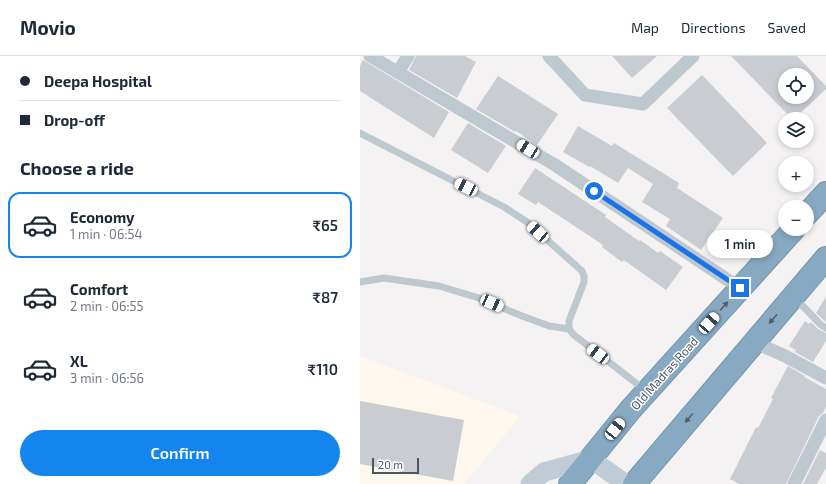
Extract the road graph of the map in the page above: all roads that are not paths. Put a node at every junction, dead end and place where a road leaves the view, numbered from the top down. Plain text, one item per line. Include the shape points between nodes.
1 (370, 56) edge
2 (408, 56) edge
3 (549, 56) edge
4 (693, 56) edge
5 (398, 72) junction
6 (360, 133) edge
7 (826, 193) edge
8 (814, 206) edge
9 (788, 236) edge
10 (826, 258) edge
11 (360, 282) edge
12 (740, 288) junction
13 (793, 296) junction
14 (826, 328) edge
15 (569, 329) junction
16 (754, 342) junction
17 (826, 378) edge
18 (648, 392) junction
19 (826, 420) edge
20 (591, 459) junction
21 (530, 484) edge
22 (570, 484) edge
23 (626, 484) edge
24 (634, 484) edge
25 (794, 484) edge

1 - 5 street
2 - 5 street
3 - 4 street via 585,95 643,104
5 - 12 street via 554,165
6 - 15 lane via 504,207 527,222 582,271 584,282 569,321
7 - 8 highway
9 - 12 highway, Old Madras Road
10 - 13 highway
11 - 15 lane via 384,278 439,286 479,298 550,326
18 -> 12 highway, Old Madras Road
13 - 14 lane
13 -> 16 highway
15 - 18 lane
16 - 17 street
16 -> 24 highway
18 - 20 highway, Old Madras Road
19 - 25 street
20 - 21 street via 544,472
20 - 22 highway, Old Madras Road
20 - 23 street

